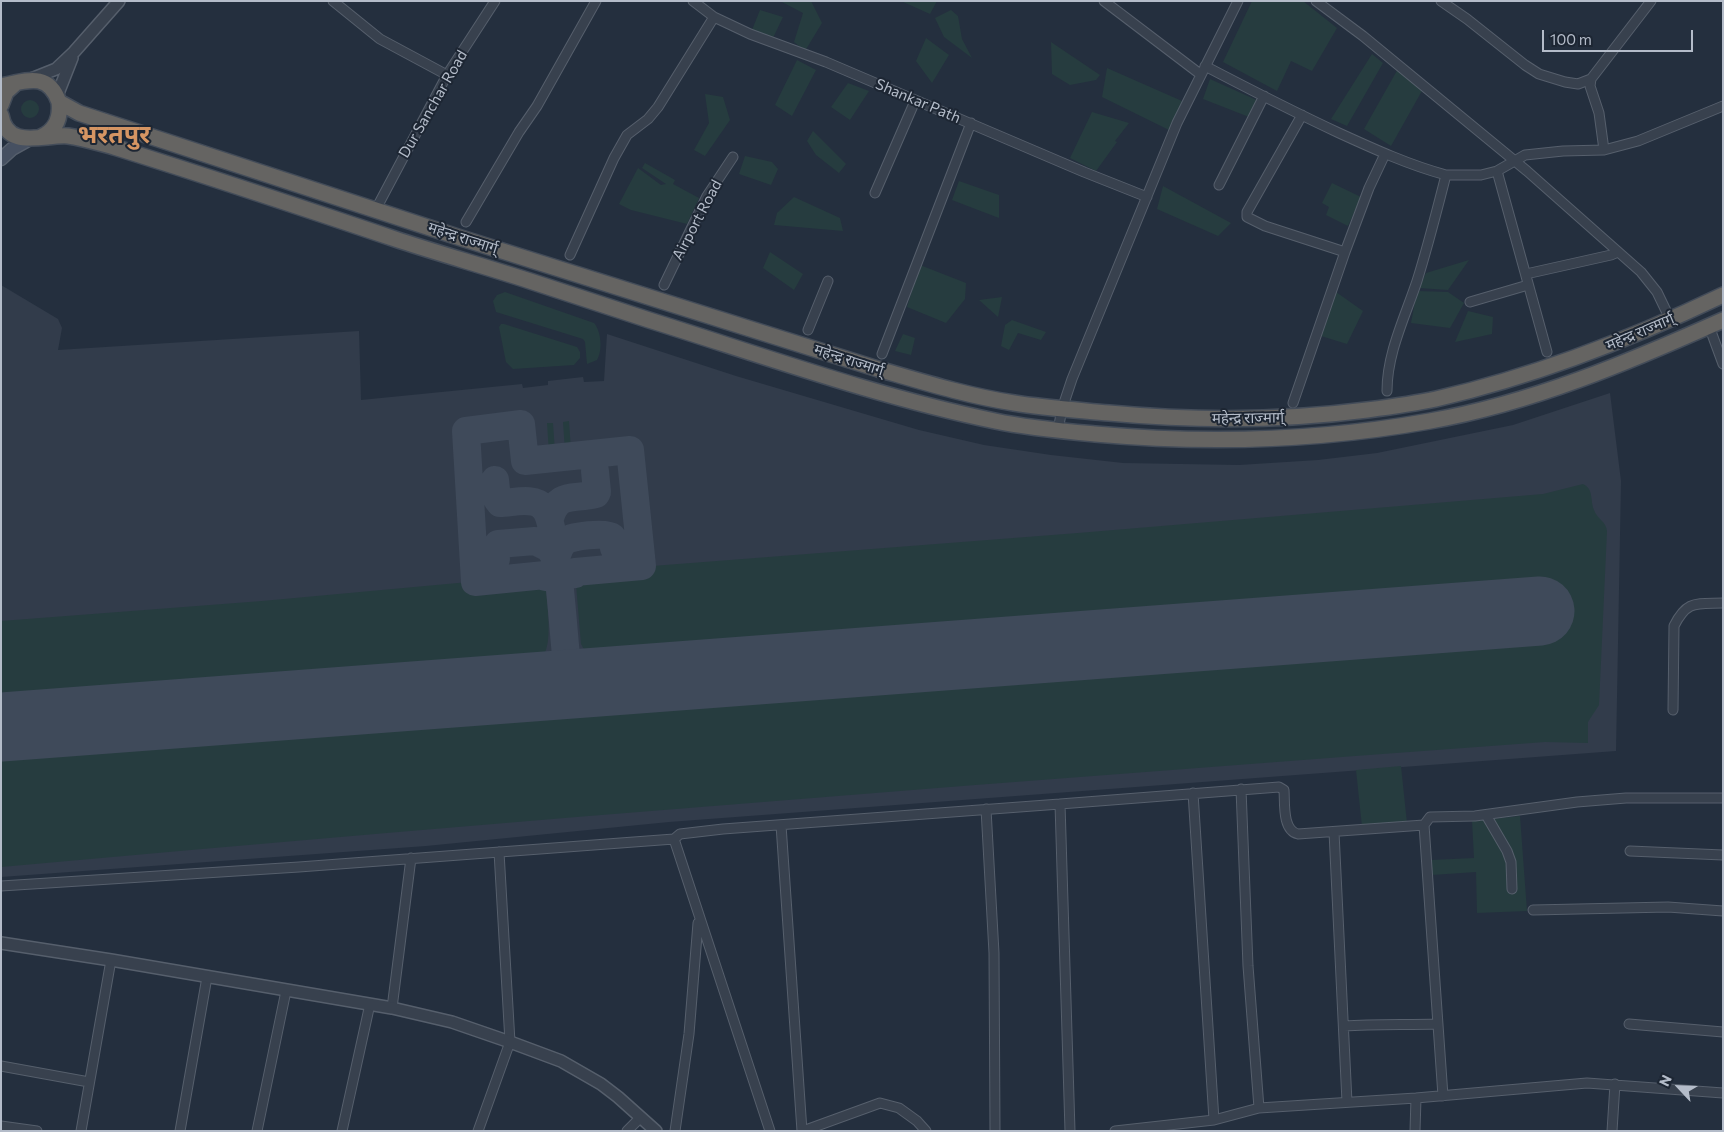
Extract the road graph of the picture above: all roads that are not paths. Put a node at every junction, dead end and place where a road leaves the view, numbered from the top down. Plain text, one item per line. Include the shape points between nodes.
1 (119, 1) edge
2 (333, 1) edge
3 (495, 1) edge
4 (596, 1) edge
5 (693, 1) edge
6 (1104, 1) edge
7 (1238, 1) edge
8 (1316, 1) edge
9 (1441, 1) edge
10 (1651, 1) edge
11 (714, 18) junction
12 (74, 52) junction
13 (1202, 70) junction
14 (447, 75) junction
15 (1591, 79) junction
16 (25, 80) junction
17 (1, 86) edge
18 (1264, 96) junction
19 (58, 99) junction
20 (915, 101) junction
21 (1, 105) edge
22 (1723, 106) edge
23 (1302, 115) junction
24 (2, 122) edge
25 (971, 123) junction
26 (34, 139) junction
27 (1604, 150) junction
28 (1385, 154) junction
29 (733, 157) dead end
30 (1, 159) edge
31 (1513, 161) junction
32 (1497, 171) junction
33 (1446, 175) junction
34 (1219, 185) dead end
35 (874, 193) dead end
36 (1147, 197) junction
37 (376, 209) junction
38 (466, 222) dead end
39 (1345, 252) junction
40 (1618, 252) junction
41 (570, 255) dead end
42 (1526, 274) junction
43 (828, 281) dead end
44 (664, 284) dead end
45 (1528, 285) junction
46 (1723, 295) edge
47 (1470, 302) dead end
48 (1670, 319) junction
49 (1716, 323) edge
50 (808, 330) dead end
51 (1547, 352) dead end
52 (882, 354) dead end
53 (1723, 364) edge
54 (1387, 391) dead end
55 (1293, 403) dead end
56 (1062, 409) junction
57 (1058, 430) junction
58 (1723, 603) edge
59 (1672, 710) dead end
60 (1241, 789) junction
61 (1193, 793) junction
62 (1723, 798) edge
63 (1060, 804) junction
64 (986, 809) junction
65 (1486, 814) junction
66 (781, 825) junction
67 (1424, 825) junction
68 (1334, 832) junction
69 (674, 839) junction
70 (1630, 851) dead end
71 (499, 852) junction
72 (1723, 855) edge
73 (411, 858) junction
74 (1, 886) edge
75 (1512, 889) dead end
76 (1533, 910) dead end
77 (1723, 910) edge
78 (699, 918) junction
79 (1, 943) edge
80 (111, 960) junction
81 (207, 977) junction
82 (286, 990) junction
83 (370, 1004) junction
84 (392, 1008) junction
85 (1438, 1024) junction
86 (1629, 1024) dead end
87 (1344, 1026) junction
88 (1723, 1032) edge
89 (510, 1042) junction
90 (1, 1066) edge
91 (89, 1082) junction
92 (1615, 1084) junction
93 (1723, 1093) edge
94 (1443, 1096) junction
95 (1416, 1098) junction
96 (1347, 1102) junction
97 (1259, 1108) junction
98 (641, 1117) junction
99 (1214, 1120) junction
100 (1, 1126) edge
101 (37, 1131) edge
102 (81, 1131) edge
103 (180, 1131) edge
104 (257, 1131) edge
105 (342, 1131) edge
106 (478, 1131) edge
107 (627, 1131) edge
108 (656, 1131) edge
109 (675, 1131) edge
110 (770, 1131) edge
111 (802, 1131) edge
112 (926, 1131) edge
113 (995, 1131) edge
114 (1070, 1131) edge
115 (1115, 1131) edge
116 (1415, 1131) edge
117 (1612, 1131) edge

1 - 12 street
2 - 14 street via 380,39
3 - 14 street, Dur Sanchar Road
4 - 38 street
5 - 11 street, Shankar Path
6 - 13 street
7 - 13 street
8 - 31 street
9 - 15 street via 1539,74 1578,84
10 - 15 street
11 - 20 street, Shankar Path
11 - 41 street via 658,107 627,135
12 - 16 street via 56,69
12 - 19 street
13 - 18 street
13 - 36 street
14 - 37 street, Dur Sanchar Road
15 - 27 street
16 - 17 highway
16 - 19 highway, महेन्द्र राज्मार्ग् via 49,85
16 - 21 highway via 6,92
18 - 23 street
18 - 34 street
19 - 26 highway via 60,111 54,128
19 - 37 highway, महेन्द्र राज्मार्ग् via 79,113
20 - 25 street, Shankar Path
20 - 35 street
22 - 27 street via 1638,141
23 - 28 street
23 - 39 street via 1247,217
24 - 26 highway via 21,138
25 - 36 street, Shankar Path
25 - 52 street
26 - 30 main road via 12,149
26 - 57 highway, महेन्द्र राज्मार्ग् via 71,136 114,147 813,372 981,418
27 - 31 street via 1525,155
28 - 33 street
28 - 39 street
29 - 44 street, Airport Road via 707,196
31 - 32 street
31 - 40 street
32 - 33 street via 1481,175
32 - 42 street
33 - 54 street via 1417,280 1394,344
36 - 56 street
37 - 56 highway, महेन्द्र राज्मार्ग् via 878,369 947,389
39 - 55 street
40 - 42 street
40 - 48 street via 1641,272 1657,292
42 - 45 street
43 - 50 street
45 - 47 street
45 - 51 street
46 - 48 highway, महेन्द्र राज्मार्ग्
48 - 56 highway, महेन्द्र राज्मार्ग् via 1618,342 1498,384 1386,408 1288,418 1220,420
49 - 53 street
49 - 57 highway, महेन्द्र राज्मार्ग् via 1572,383 1433,421 1263,440 1167,439
56 - 57 street
58 - 59 street via 1687,607 1674,626
60 - 61 street
60 - 68 street via 1279,787 1284,790 1287,824 1292,833
60 - 97 street via 1248,966
61 - 63 street
61 - 99 street
62 - 65 street via 1626,798
63 - 64 street
63 - 114 street
64 - 66 street
64 - 113 street via 994,953
65 - 67 street via 1430,817
65 - 75 street via 1511,862
66 - 69 street via 680,834
66 - 111 street
67 - 68 street
67 - 85 street
68 - 87 street
69 - 71 street
69 - 78 street
70 - 72 street
71 - 73 street
71 - 89 street
73 - 74 street
73 - 84 street
76 - 77 street via 1668,907
78 - 109 street via 689,1034
78 - 110 street
79 - 80 street
80 - 81 street
80 - 91 street
81 - 82 street
81 - 103 street
82 - 83 street
82 - 104 street
83 - 84 street
83 - 105 street
84 - 89 street via 452,1022
85 - 87 street
85 - 94 street
86 - 88 street
87 - 96 street
89 - 98 street via 561,1061 592,1078
89 - 106 street
90 - 91 street
91 - 102 street
92 - 93 street
92 - 94 street via 1587,1083
92 - 117 street
94 - 95 street
95 - 96 street
95 - 116 street
96 - 97 street
97 - 99 street
98 - 107 street
98 - 108 street
99 - 115 street
100 - 101 street
111 - 112 street via 880,1103 899,1108

